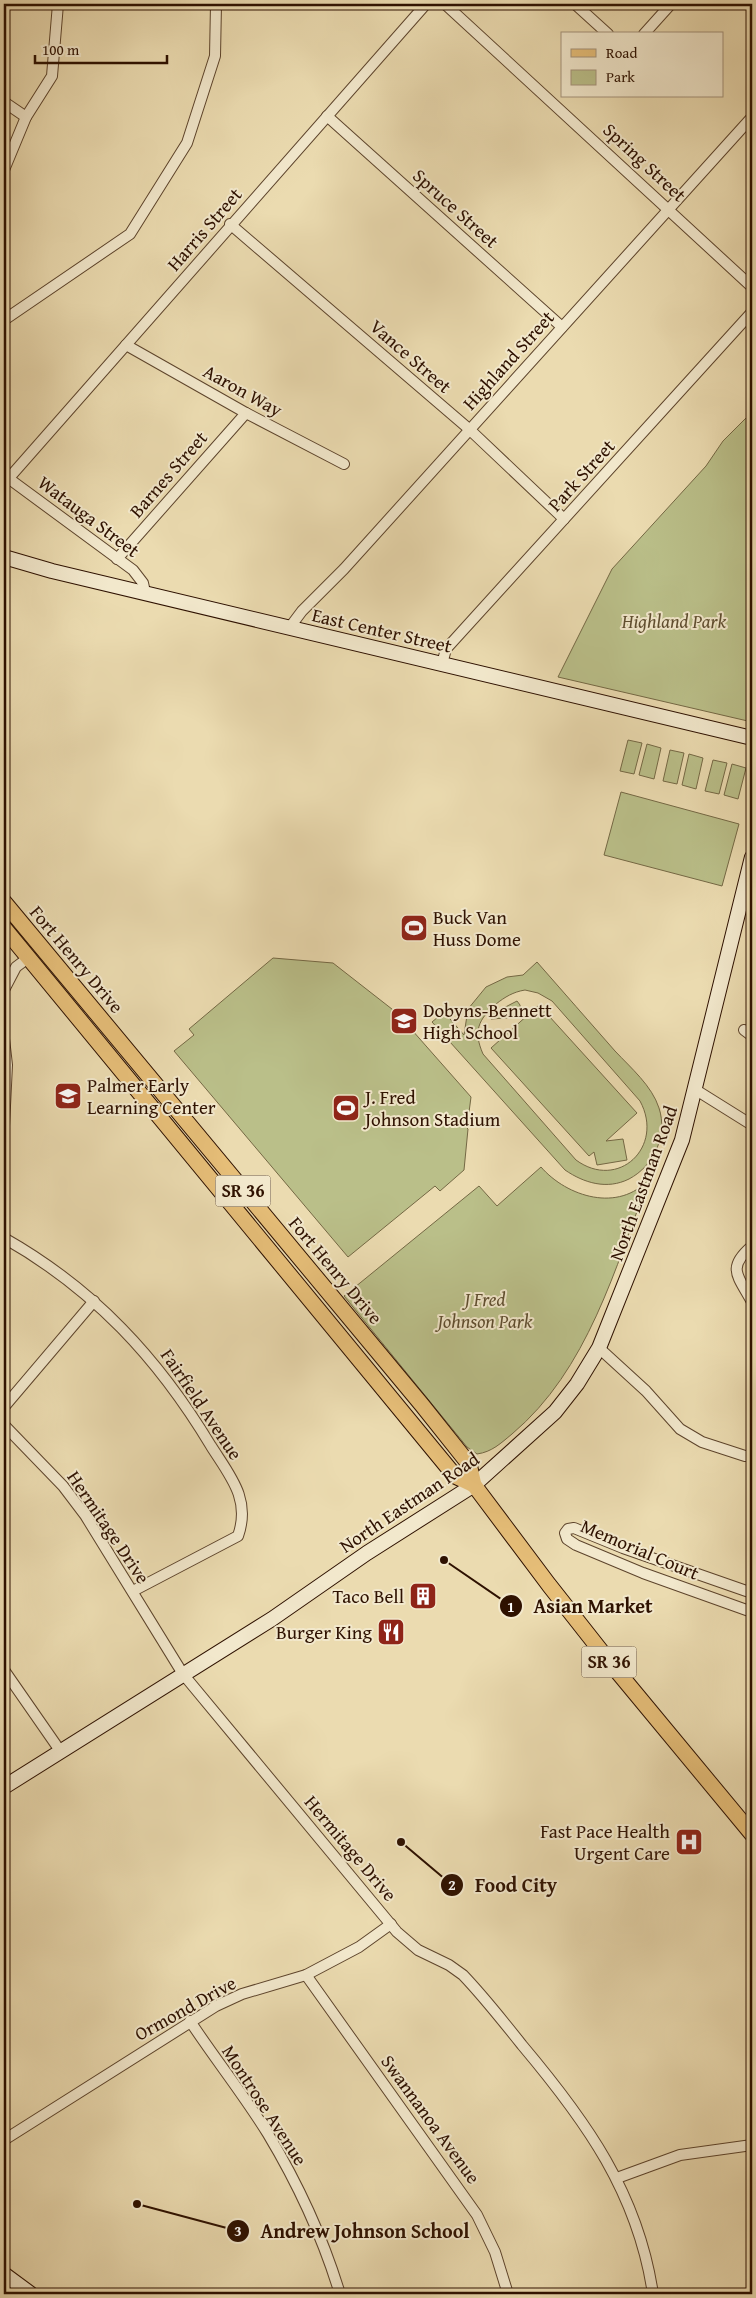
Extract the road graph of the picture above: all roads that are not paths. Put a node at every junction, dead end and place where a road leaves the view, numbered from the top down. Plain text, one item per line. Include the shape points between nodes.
1 (58, 4) edge
2 (216, 4) edge
3 (426, 4) edge
4 (445, 4) edge
5 (672, 4) edge
6 (580, 5) edge
7 (606, 32) edge
8 (646, 32) edge
9 (4, 102) edge
10 (327, 116) junction
11 (752, 117) edge
12 (26, 118) junction
13 (4, 170) edge
14 (670, 209) junction
15 (230, 224) junction
16 (752, 288) edge
17 (752, 312) edge
18 (4, 320) edge
19 (562, 327) junction
20 (126, 345) junction
21 (246, 413) junction
22 (469, 429) junction
23 (344, 464) dead end
24 (6, 476) edge
25 (564, 519) junction
26 (4, 557) edge
27 (117, 559) junction
28 (145, 592) junction
29 (290, 628) junction
30 (442, 664) junction
31 (752, 738) edge
32 (752, 857) edge
33 (4, 902) edge
34 (4, 928) edge
35 (28, 958) junction
36 (4, 990) edge
37 (4, 1039) edge
38 (696, 1090) junction
39 (752, 1125) edge
40 (4, 1126) edge
41 (4, 1238) edge
42 (752, 1246) edge
43 (94, 1301) junction
44 (752, 1302) edge
45 (598, 1348) junction
46 (4, 1407) edge
47 (4, 1425) edge
48 (745, 1456) dead end
49 (474, 1485) junction
50 (689, 1570) junction
51 (684, 1587) junction
52 (133, 1591) junction
53 (752, 1593) edge
54 (752, 1612) edge
55 (4, 1670) edge
56 (183, 1674) junction
57 (61, 1752) junction
58 (4, 1787) edge
59 (749, 1827) edge
60 (391, 1924) junction
61 (306, 1975) junction
62 (190, 2021) junction
63 (4, 2140) edge
64 (752, 2145) edge
65 (617, 2178) junction
66 (4, 2274) edge
67 (28, 2293) edge
68 (340, 2294) edge
69 (508, 2294) edge
70 (653, 2294) edge

1 - 12 street via 52,76
2 - 18 street via 215,56 187,143 130,234
3 - 10 street, Harris Street
4 - 14 street, Spring Street
5 - 8 street
6 - 7 street
9 - 12 street
10 - 15 street, Harris Street
10 - 19 street, Spruce Street
11 - 14 street, Highland Street
12 - 13 street
14 - 16 street, Spring Street
14 - 19 street, Highland Street
15 - 20 street, Harris Street
15 - 22 street, Vance Street
17 - 25 street, Park Street
19 - 22 street, Highland Street
20 - 21 street, Aaron Way
20 - 24 street, Harris Street
21 - 23 street, Aaron Way
21 - 27 street, Barnes Street
22 - 25 street, Vance Street
22 - 29 street, Highland Street
24 - 27 street, Watauga Street
25 - 30 street, Park Street via 446,650
26 - 28 main road, East Center Street
27 - 28 street, Watauga Street via 133,570 143,583
28 - 29 main road, East Center Street
29 - 30 main road, East Center Street
30 - 31 main road, East Center Street
32 - 38 main road, North Eastman Road
33 - 49 main road, Fort Henry Drive / SR 36 via 428,1412 469,1464
34 - 35 main road, Fort Henry Drive / SR 36
35 - 36 street via 16,967
35 - 49 main road, Fort Henry Drive / SR 36 via 455,1476
37 - 40 street via 7,1065
38 - 39 street
38 - 45 main road, North Eastman Road via 668,1179
41 - 43 street, Fairfield Avenue via 38,1258
42 - 44 street via 740,1256 736,1265
43 - 46 street
43 - 52 street, Fairfield Avenue via 168,1380 242,1501 242,1524 238,1536
45 - 48 street via 635,1379 680,1429 702,1442
45 - 49 main road, North Eastman Road via 577,1384 555,1412
47 - 52 street, Hermitage Drive via 63,1486 85,1514
49 - 56 main road, North Eastman Road
49 - 59 main road, Fort Henry Drive / SR 36 via 612,1665
50 - 51 street
50 - 51 street, Memorial Court via 574,1528 568,1528 565,1533 567,1539 576,1545
50 - 53 street, Memorial Court
51 - 54 street, Memorial Court
52 - 56 street, Hermitage Drive
55 - 57 street
56 - 57 main road, North Eastman Road
56 - 60 street, Hermitage Drive
57 - 58 main road, North Eastman Road
60 - 61 street, Ormond Drive via 359,1948
60 - 65 street, Hermitage Drive via 418,1950 449,1965 473,1986 575,2109
61 - 62 street, Ormond Drive via 242,1994
61 - 69 street, Swannanoa Avenue via 472,2208 495,2252
62 - 63 street, Ormond Drive
62 - 68 street, Montrose Avenue via 285,2164 318,2232
64 - 65 street via 680,2155
65 - 70 street, Hermitage Drive via 642,2244
66 - 67 main road

